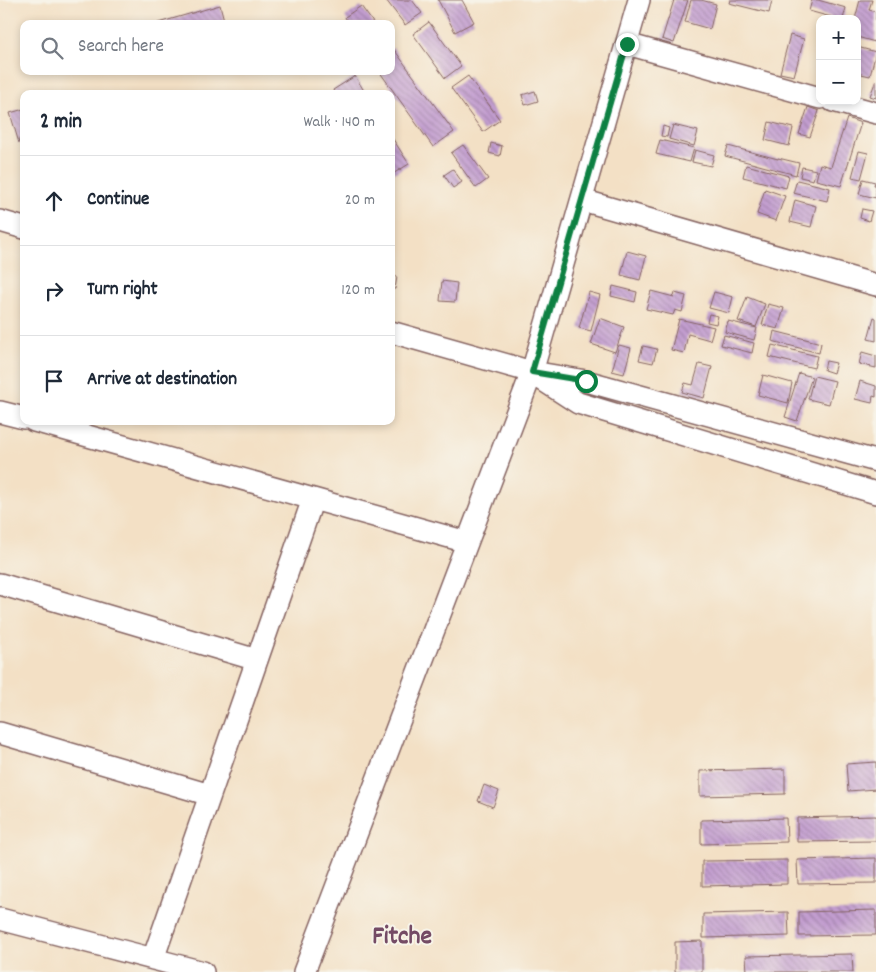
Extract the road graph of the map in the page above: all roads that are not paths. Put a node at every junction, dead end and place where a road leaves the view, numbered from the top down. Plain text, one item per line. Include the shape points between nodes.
1 (639, 0) edge
2 (627, 44) junction
3 (816, 97) edge
4 (847, 105) edge
5 (876, 113) edge
6 (582, 200) junction
7 (0, 221) edge
8 (20, 227) edge
9 (876, 284) edge
10 (395, 333) edge
11 (532, 372) junction
12 (0, 412) edge
13 (20, 417) edge
14 (48, 425) edge
15 (876, 461) edge
16 (876, 492) edge
17 (313, 499) junction
18 (467, 542) junction
19 (0, 584) edge
20 (257, 660) junction
21 (0, 733) edge
22 (210, 796) junction
23 (0, 919) edge
24 (153, 959) junction
25 (202, 972) edge
26 (304, 972) edge

1 - 2 street
2 - 3 street
2 - 6 street
4 - 5 street
6 - 9 street
6 - 11 street
7 - 8 street
10 - 11 street
11 - 15 street via 586,381
11 - 16 street via 578,403
11 - 18 street
12 - 13 street
14 - 17 street
17 - 18 street
17 - 20 street
18 - 26 street
19 - 20 street
20 - 22 street
21 - 22 street
22 - 24 street
23 - 24 street
24 - 25 street

